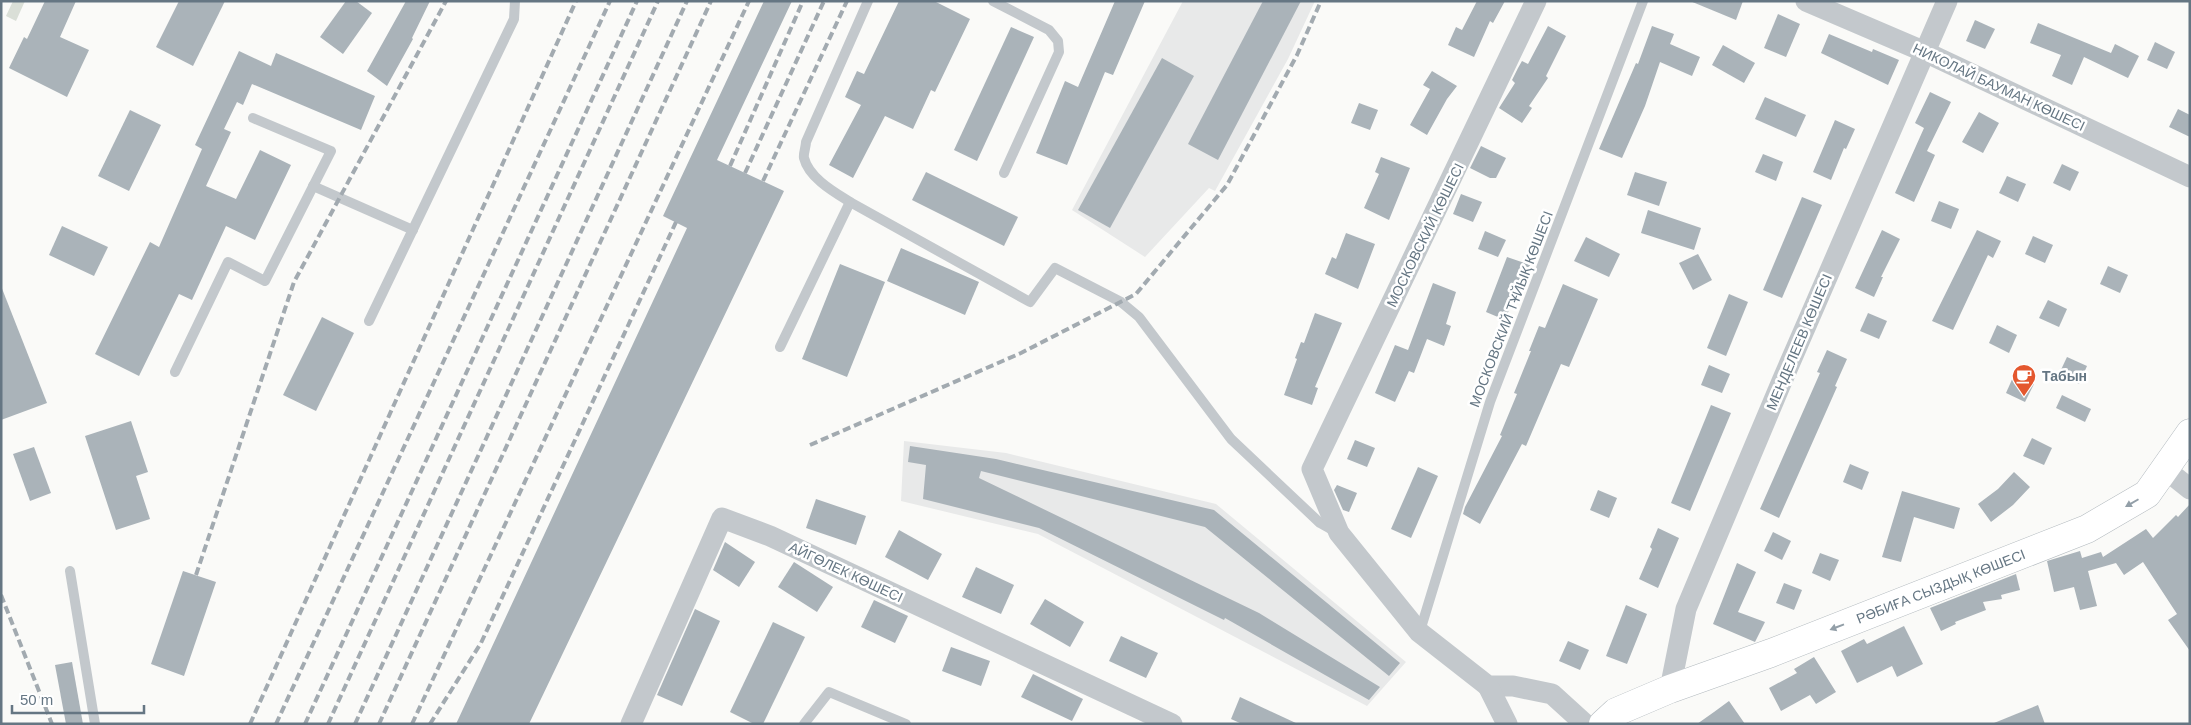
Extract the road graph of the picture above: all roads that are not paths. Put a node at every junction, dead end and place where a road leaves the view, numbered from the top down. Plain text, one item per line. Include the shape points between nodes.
1 (515, 1) edge
2 (868, 1) edge
3 (993, 1) edge
4 (1536, 1) edge
5 (1643, 1) edge
6 (1806, 1) edge
7 (1947, 1) edge
8 (1925, 52) junction
9 (253, 118) dead end
10 (1004, 173) dead end
11 (2190, 177) edge
12 (313, 186) junction
13 (850, 202) junction
14 (413, 230) junction
15 (369, 321) dead end
16 (780, 346) dead end
17 (175, 372) dead end
18 (2190, 433) edge
19 (2165, 469) junction
20 (2190, 489) edge
21 (1339, 533) junction
22 (70, 571) dead end
23 (1419, 632) junction
24 (1488, 686) junction
25 (1670, 689) junction
26 (95, 724) edge
27 (630, 724) edge
28 (804, 724) edge
29 (906, 724) edge
30 (1172, 724) edge
31 (1507, 724) edge
32 (1585, 724) edge
33 (1603, 724) edge

1 - 14 lane via 514,19
2 - 13 lane via 806,142 804,158 825,186
3 - 10 lane via 1049,30 1058,41 1059,52
4 - 21 street, МОСКОВСКИЙ КӨШЕСІ via 1312,469
5 - 23 lane, МОСКОВСКИЙ ТҰЙЫҚ КӨШЕСІ via 1490,402
6 - 8 street, НИКОЛАЙ БАУМАН КӨШЕСІ
7 - 8 street, МЕНДЕЛЕЕВ КӨШЕСІ
8 - 11 street, НИКОЛАЙ БАУМАН КӨШЕСІ
8 - 25 street, МЕНДЕЛЕЕВ КӨШЕСІ via 1686,609
9 - 12 lane via 331,151
12 - 14 lane
12 - 17 lane via 265,280 228,262
13 - 16 lane
13 - 21 lane via 1030,302 1054,268 1121,302 1139,317 1231,439 1320,523
14 - 15 lane
18 - 19 street, РӘБИҒА СЫЗДЫҚ КӨШЕСІ
19 - 20 street
19 -> 25 street, РӘБИҒА СЫЗДЫҚ КӨШЕСІ via 2147,494 2087,529 1771,653
21 - 23 street
22 - 26 lane
23 - 24 street
24 - 31 street
24 - 32 street via 1513,686 1552,694
25 - 33 street, РӘБИҒА СЫЗДЫҚ КӨШЕСІ via 1616,712
27 - 30 street, АЙГӨЛЕК КӨШЕСІ via 722,518 770,536
28 - 29 lane via 829,692

